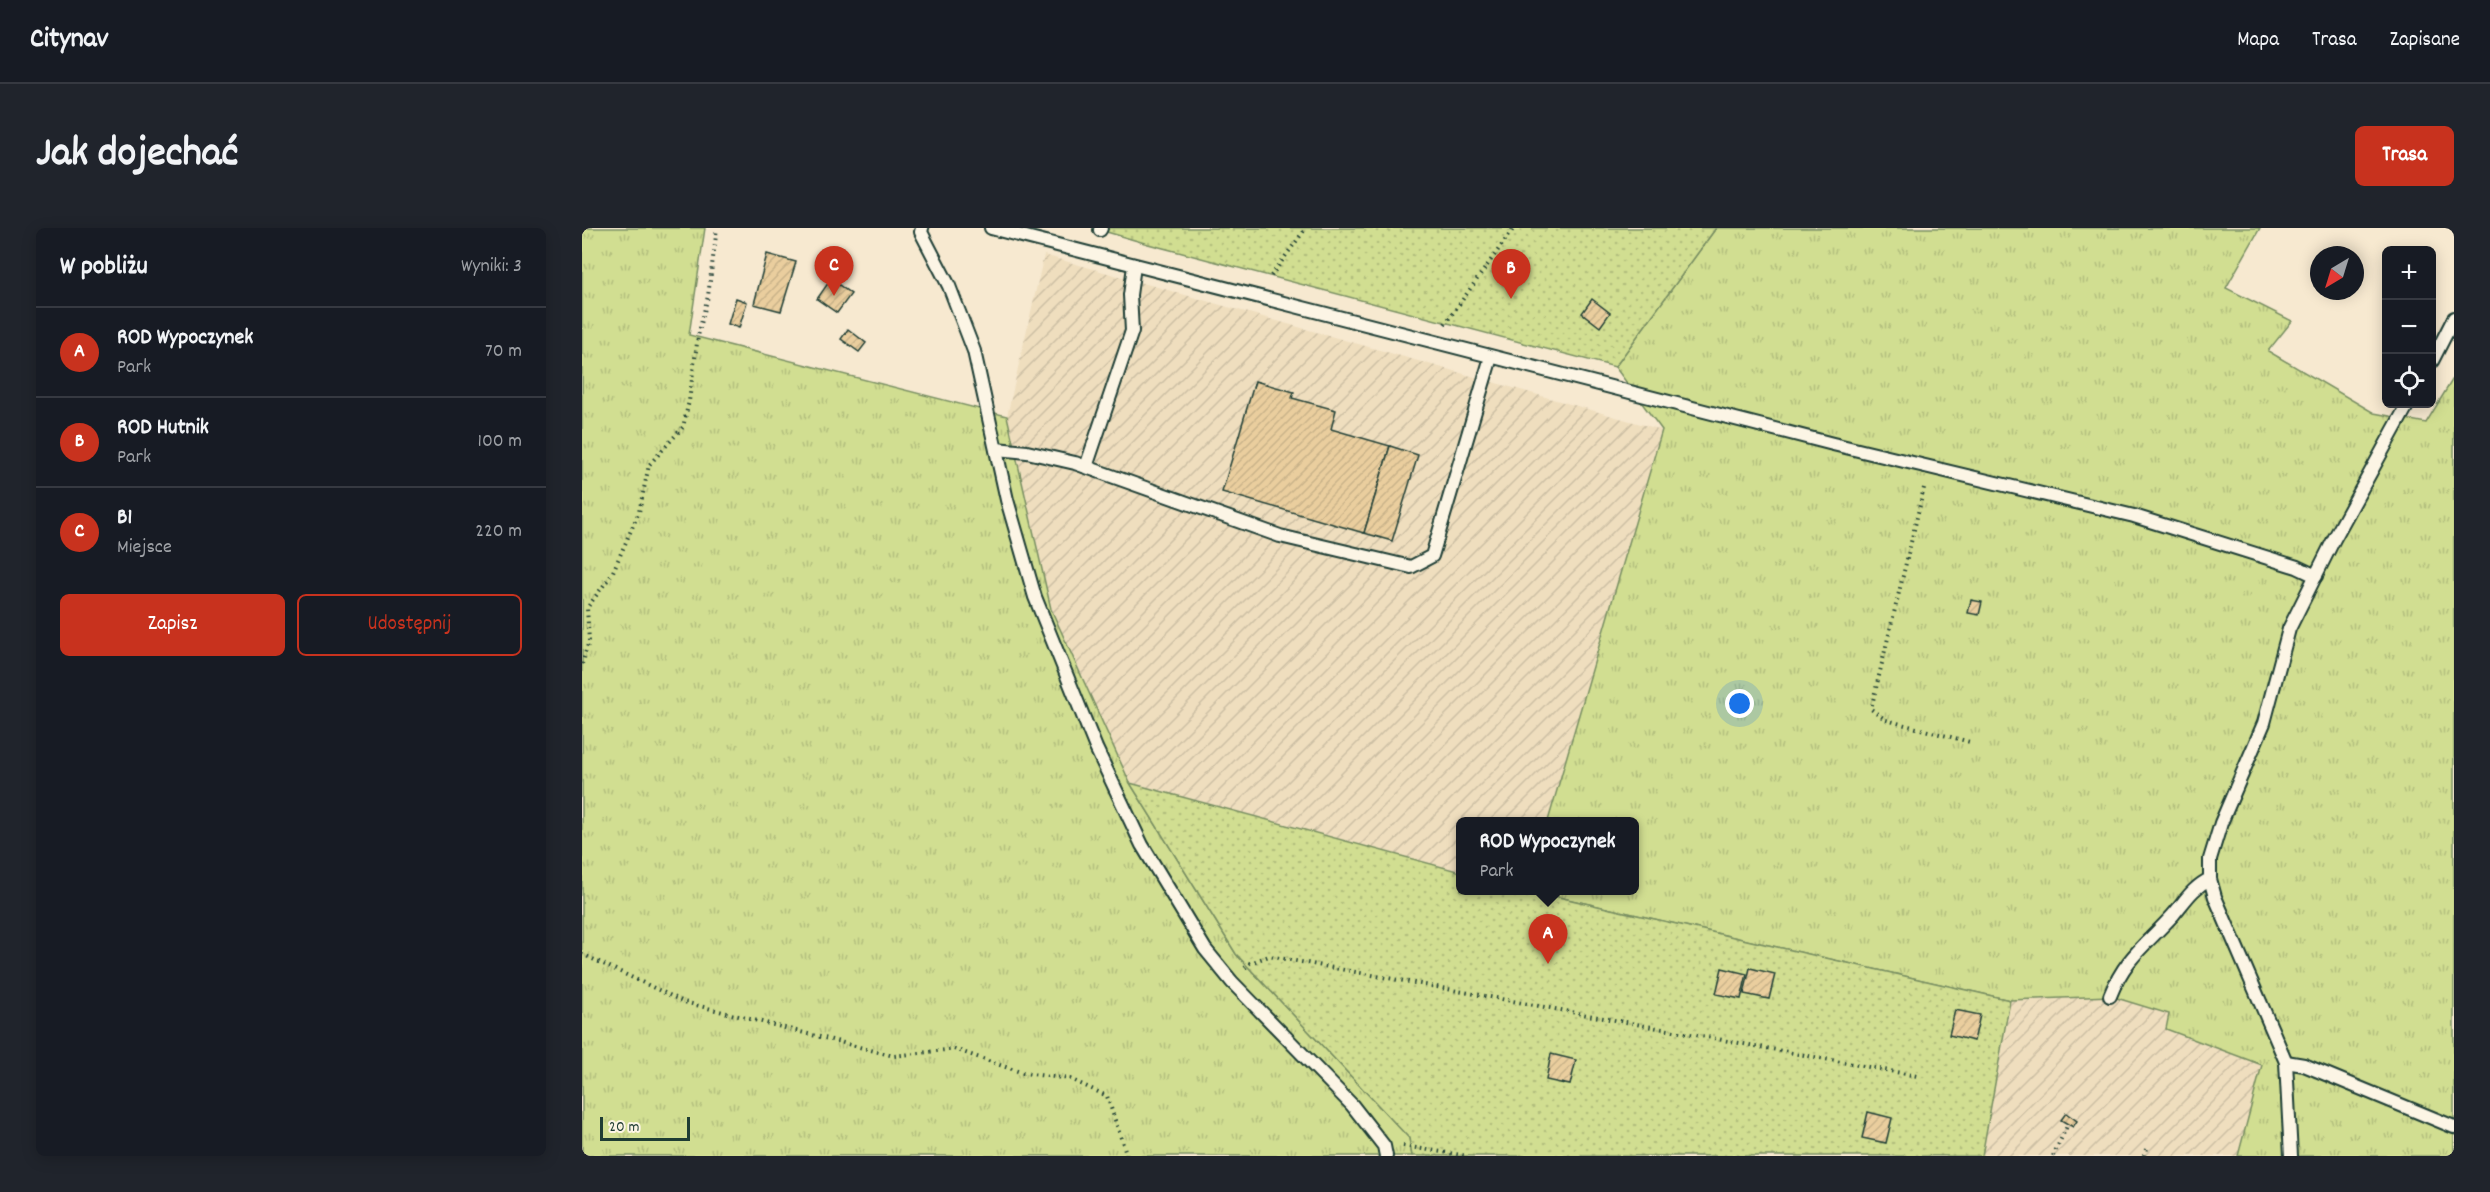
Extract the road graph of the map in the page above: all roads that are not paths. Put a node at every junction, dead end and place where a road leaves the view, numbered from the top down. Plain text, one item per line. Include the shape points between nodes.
1 (922, 228) edge
2 (991, 228) edge
3 (1134, 266) junction
4 (2454, 318) edge
5 (2436, 354) edge
6 (1491, 357) junction
7 (2406, 408) edge
8 (996, 449) junction
9 (1086, 467) junction
10 (2316, 576) junction
11 (2210, 879) junction
12 (2110, 996) dead end
13 (2286, 1062) junction
14 (2454, 1126) edge
15 (1385, 1151) edge
16 (2291, 1156) edge

1 - 8 lane via 950,286 974,351
2 - 3 lane
3 - 6 lane
3 - 9 lane via 1130,295 1132,331
4 - 5 lane
6 - 9 lane via 1432,556 1411,567 1280,536
6 - 10 lane via 2134,516
7 - 10 lane
8 - 9 lane via 1027,452
8 - 15 lane via 1006,500 1035,597 1096,748 1142,845 1205,950 1352,1106
10 - 11 lane via 2289,629 2264,723 2221,823 2210,859
11 - 12 lane via 2198,885 2132,955
11 - 13 lane
13 - 14 lane via 2304,1065
13 - 16 lane

